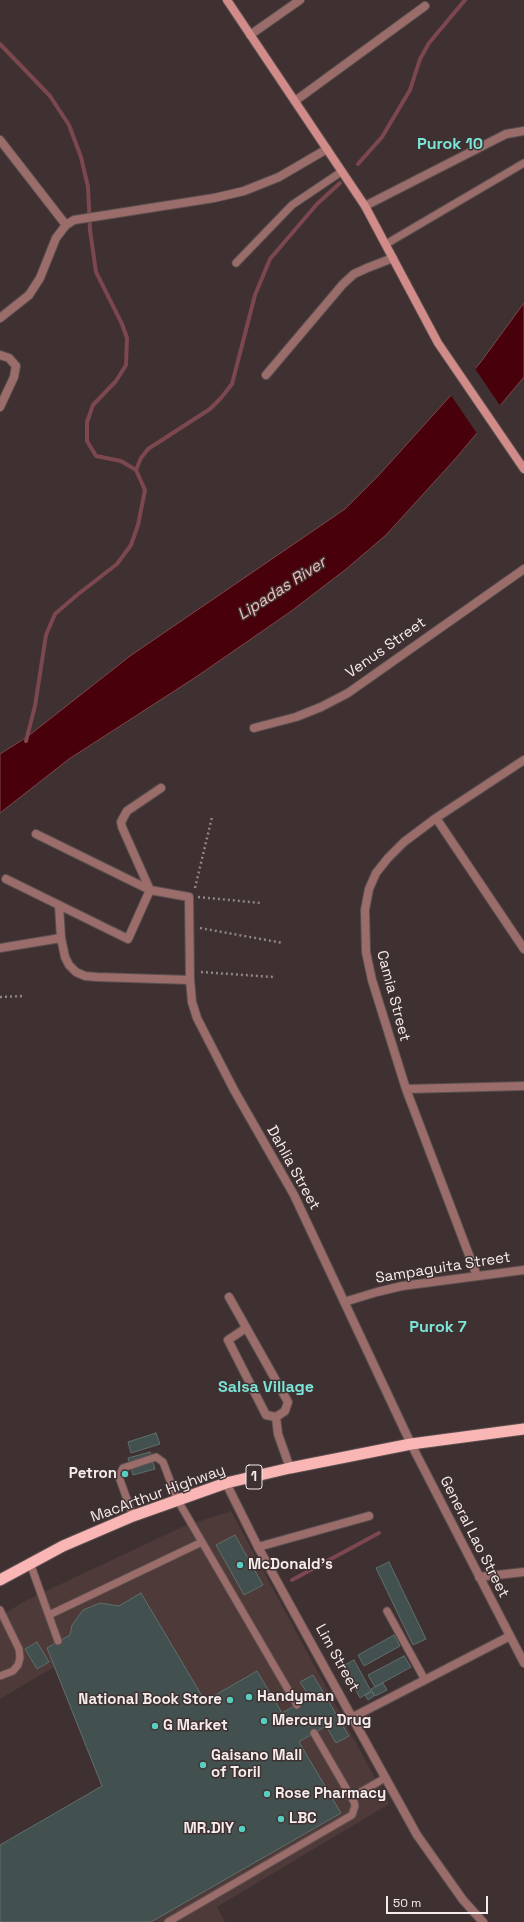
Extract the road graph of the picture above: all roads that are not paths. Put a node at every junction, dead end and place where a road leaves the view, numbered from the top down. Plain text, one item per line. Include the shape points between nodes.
1 (227, 0) edge
2 (300, 0) edge
3 (425, 6) dead end
4 (250, 35) junction
5 (294, 101) junction
6 (524, 132) edge
7 (0, 140) edge
8 (327, 149) junction
9 (524, 163) edge
10 (341, 172) junction
11 (365, 206) junction
12 (66, 225) junction
13 (386, 244) junction
14 (393, 258) junction
15 (236, 263) dead end
16 (0, 318) edge
17 (0, 355) edge
18 (266, 375) dead end
19 (0, 407) edge
20 (524, 469) edge
21 (524, 569) edge
22 (254, 728) dead end
23 (524, 760) edge
24 (161, 788) dead end
25 (436, 818) junction
26 (36, 834) dead end
27 (6, 879) dead end
28 (150, 890) junction
29 (59, 905) junction
30 (61, 938) junction
31 (0, 948) edge
32 (524, 949) edge
33 (190, 975) junction
34 (524, 1086) edge
35 (406, 1089) junction
36 (524, 1270) edge
37 (477, 1276) junction
38 (229, 1297) dead end
39 (344, 1302) junction
40 (246, 1328) junction
41 (276, 1417) junction
42 (524, 1429) edge
43 (410, 1444) junction
44 (290, 1468) junction
45 (226, 1483) junction
46 (176, 1500) junction
47 (133, 1516) junction
48 (370, 1516) dead end
49 (202, 1542) junction
50 (258, 1547) junction
51 (30, 1563) junction
52 (524, 1572) edge
53 (479, 1577) junction
54 (0, 1580) edge
55 (0, 1610) edge
56 (387, 1611) dead end
57 (49, 1615) junction
58 (510, 1636) junction
59 (58, 1641) dead end
60 (524, 1663) edge
61 (0, 1676) edge
62 (425, 1680) junction
63 (297, 1705) dead end
64 (353, 1717) junction
65 (314, 1733) dead end
66 (385, 1778) junction
67 (352, 1797) junction
68 (168, 1922) edge
69 (483, 1922) edge

1 - 4 main road
2 - 4 street
3 - 5 street
4 - 5 main road
5 - 8 main road
6 - 11 street via 506,134
7 - 12 street
8 - 10 main road
8 - 12 street via 280,177 244,191 84,217
9 - 13 lane
10 - 11 main road
10 - 15 lane via 292,205
11 - 13 main road
12 - 16 street via 56,238 35,287 19,304
13 - 14 main road
14 - 18 street via 354,274 343,284
14 - 20 main road via 452,366
17 - 19 street via 10,358 16,366 14,378
21 - 22 street, Venus Street via 348,693 296,717
23 - 25 street, Camia Street
24 - 28 street via 127,811 121,822
25 - 32 street
25 - 35 street, Camia Street via 404,842 376,873 369,889 365,910 366,952 372,980
26 - 28 street
27 - 29 street
28 - 29 street via 128,939
28 - 33 street, Dahlia Street via 189,897
29 - 30 street
30 - 31 street
30 - 33 street via 69,965 84,976
33 - 39 street, Dahlia Street via 192,1002 207,1039 294,1195
34 - 35 street
35 - 37 street, Camia Street
36 - 37 street, Sampaguita Street
37 - 39 street, Sampaguita Street via 402,1286
38 - 40 street
39 - 43 street, Dahlia Street
40 - 41 street via 288,1402 285,1411
40 - 41 street via 228,1340 266,1416
41 - 44 street via 278,1434
42 - 43 highway, MacArthur Highway / 1
43 - 44 highway, MacArthur Highway / 1
43 - 53 street, General Lao Street
44 - 45 highway, MacArthur Highway / 1
45 - 46 highway, MacArthur Highway / 1
45 - 50 street, Lim Street
46 - 47 highway, MacArthur Highway / 1
46 - 47 lane via 163,1462 156,1457 123,1468 119,1477
46 - 49 lane
47 - 51 highway, MacArthur Highway / 1
48 - 50 street
49 - 57 lane
49 - 63 lane
50 - 64 street, Lim Street
51 - 54 highway, MacArthur Highway / 1
51 - 57 lane
52 - 53 street
53 - 58 street, General Lao Street
55 - 61 lane via 19,1649 20,1658 13,1671
56 - 62 lane
57 - 59 lane
58 - 60 street, General Lao Street
58 - 62 street
62 - 64 street
64 - 66 street, Lim Street
65 - 67 lane
66 - 67 lane
66 - 69 street, Lim Street via 423,1846 463,1900
67 - 68 lane via 355,1806 348,1818

